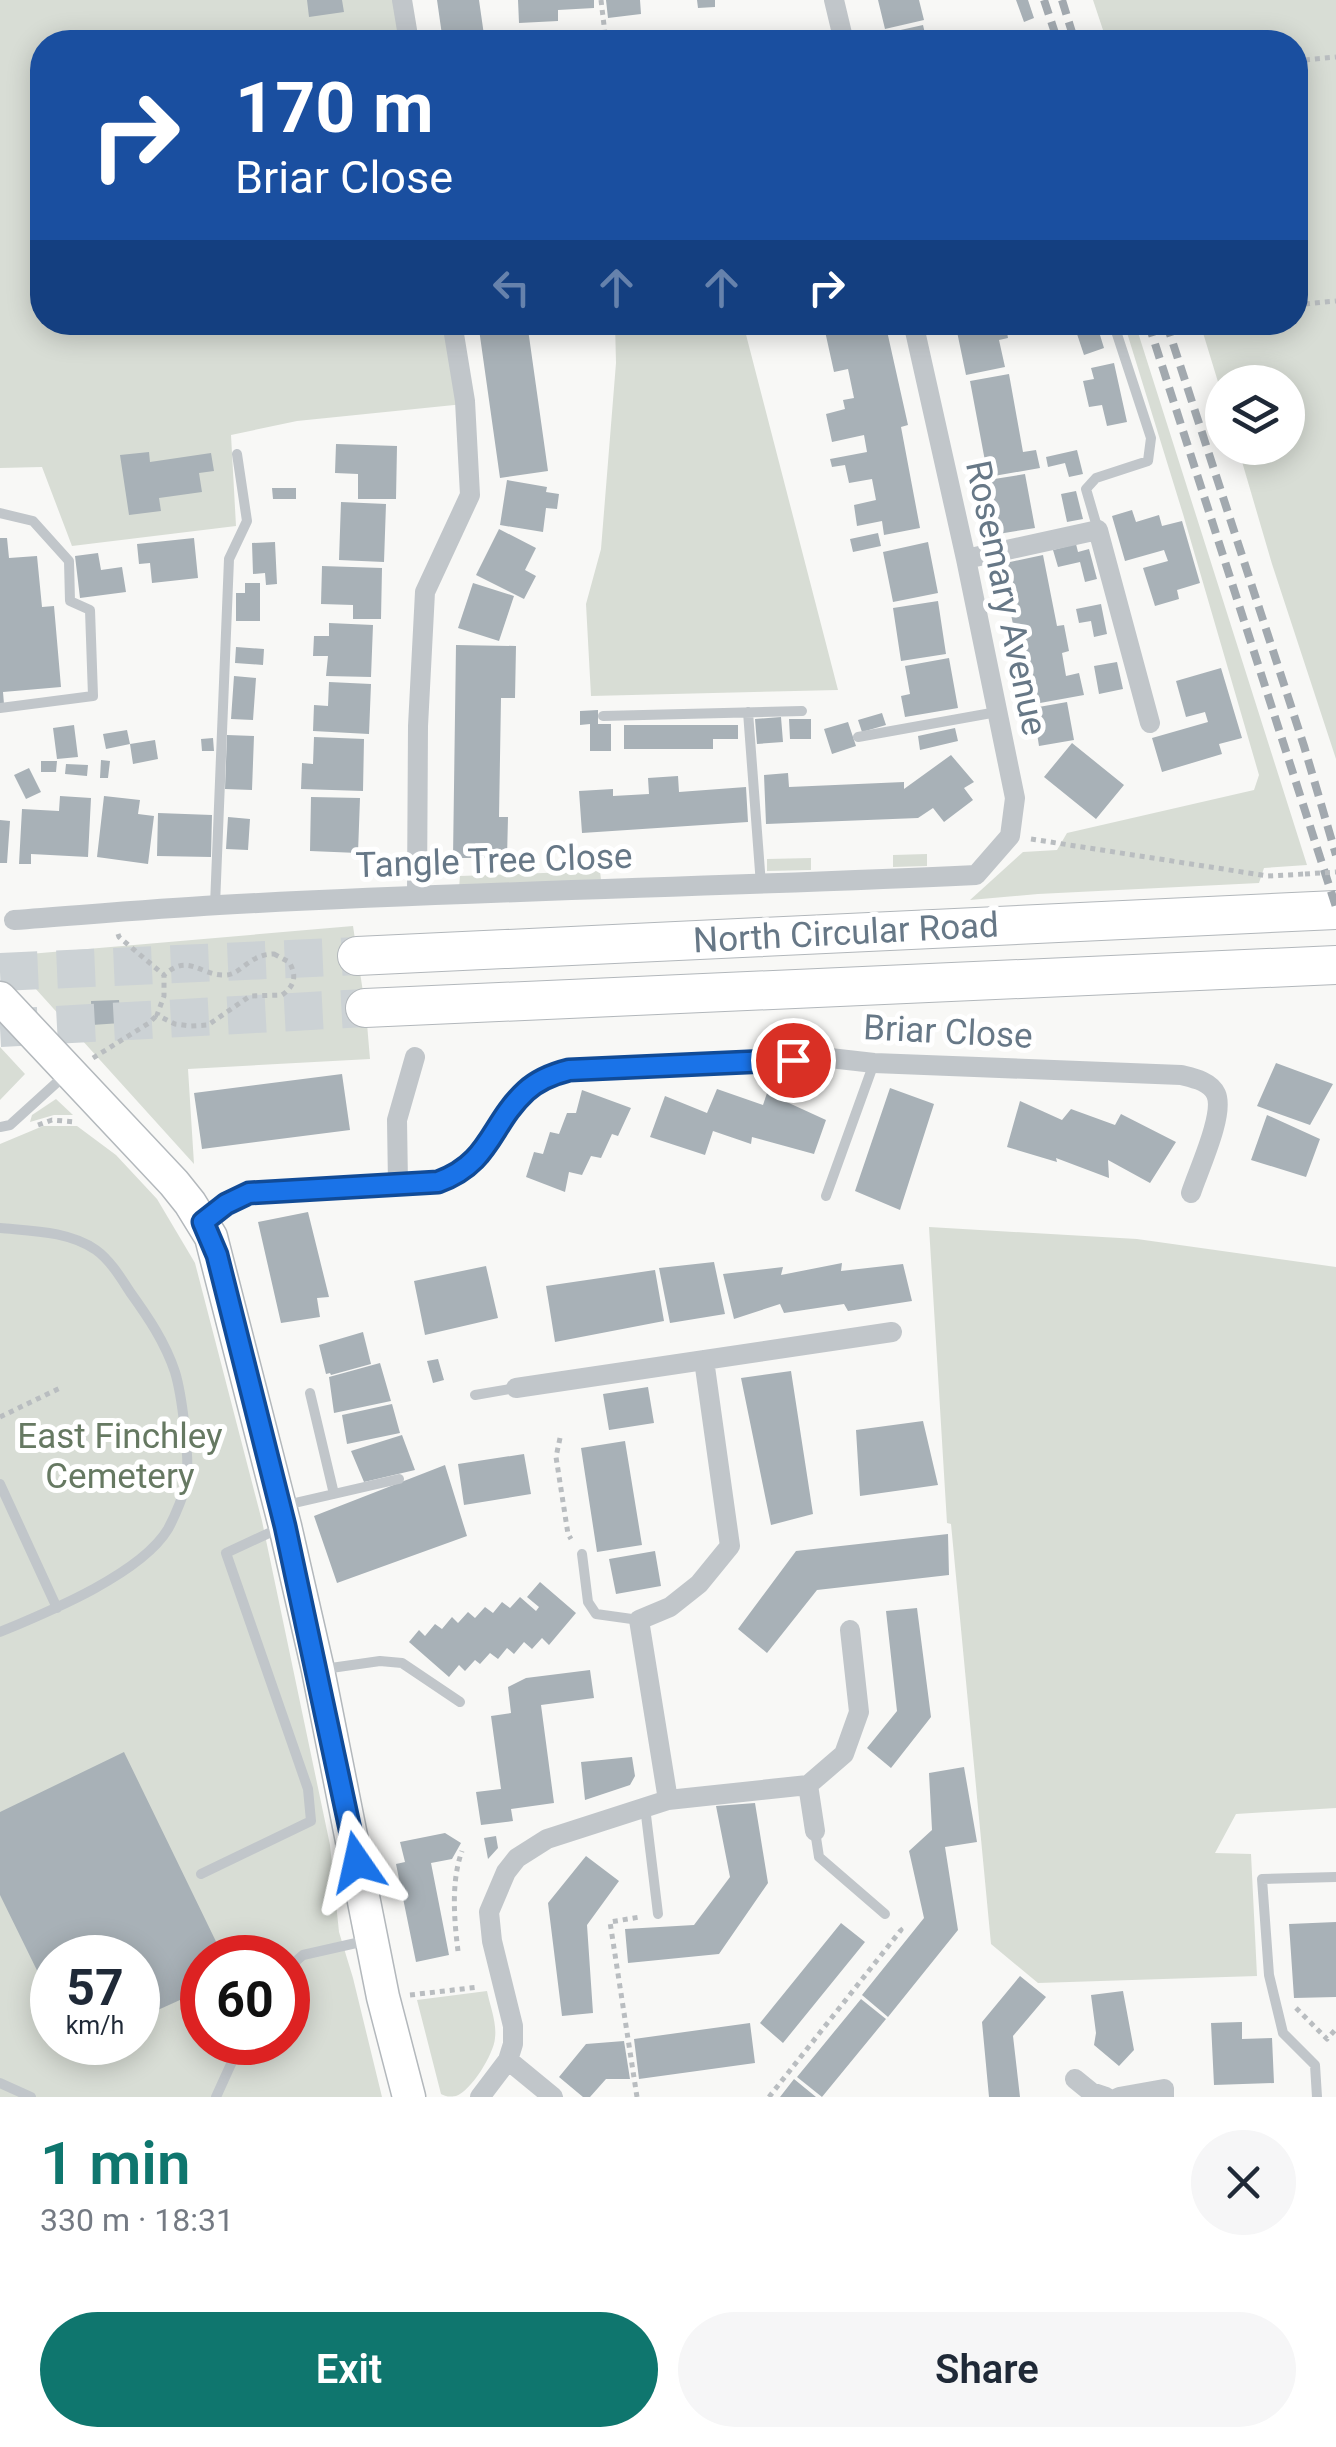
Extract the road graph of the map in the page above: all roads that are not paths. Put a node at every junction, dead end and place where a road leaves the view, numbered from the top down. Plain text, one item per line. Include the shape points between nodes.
1 (402, 0) edge
2 (834, 0) edge
3 (407, 30) edge
4 (841, 30) edge
5 (454, 335) edge
6 (917, 335) edge
7 (1117, 335) edge
8 (237, 454) dead end
9 (0, 513) edge
10 (1098, 530) junction
11 (966, 559) junction
12 (0, 708) edge
13 (802, 710) dead end
14 (748, 712) junction
15 (997, 712) junction
16 (602, 716) dead end
17 (1150, 723) dead end
18 (858, 737) dead end
19 (976, 875) joint
20 (761, 885) junction
21 (418, 896) junction
22 (215, 905) junction
23 (1336, 910) edge
24 (14, 920) dead end
25 (356, 956) tunnel mouth
26 (1336, 965) edge
27 (0, 998) edge
28 (365, 1008) tunnel mouth
29 (415, 1057) dead end
30 (874, 1063) junction
31 (80, 1066) junction
32 (0, 1128) edge
33 (398, 1184) junction
34 (1191, 1194) dead end
35 (826, 1196) dead end
36 (203, 1222) junction
37 (0, 1228) edge
38 (892, 1332) dead end
39 (704, 1360) junction
40 (516, 1388) joint
41 (310, 1393) dead end
42 (474, 1395) dead end
43 (399, 1478) dead end
44 (0, 1484) edge
45 (334, 1494) junction
46 (283, 1516) junction
47 (582, 1554) road end
48 (56, 1608) junction
49 (638, 1620) junction
50 (850, 1630) dead end
51 (0, 1632) edge
52 (318, 1670) junction
53 (460, 1702) dead end
54 (808, 1785) junction
55 (668, 1800) junction
56 (646, 1806) junction
57 (815, 1832) joint
58 (201, 1874) dead end
59 (1336, 1877) edge
60 (658, 1914) road end
61 (885, 1914) road end
62 (373, 1940) junction
63 (310, 1954) edge
64 (508, 2060) junction
65 (231, 2065) edge
66 (1075, 2079) dead end
67 (0, 2083) edge
68 (31, 2097) edge
69 (216, 2097) edge
70 (409, 2097) edge
71 (480, 2097) edge
72 (553, 2097) edge
73 (1106, 2097) edge
74 (1119, 2097) edge
75 (1164, 2097) edge
76 (1317, 2097) edge

1 - 3 street
2 - 4 street
5 - 21 street via 470,495 426,592
6 - 11 street, Rosemary Avenue
7 - 10 lane via 1151,438 1148,461 1096,478 1086,489
8 - 22 lane via 248,521 229,559
9 - 12 lane via 33,521 69,560 70,601 90,610 94,696
10 - 11 street
10 - 17 street
11 - 15 street, Rosemary Avenue
13 - 14 lane
14 - 16 lane
14 - 20 lane
15 - 18 lane
15 - 19 street, Rosemary Avenue via 1014,798 1010,836
19 - 20 street, Tangle Tree Close
20 - 21 street, Tangle Tree Close
21 - 22 street, Tangle Tree Close
22 - 24 street, Tangle Tree Close
23 - 25 highway, North Circular Road
26 - 28 highway, North Circular Road
27 - 31 main road
29 - 33 street via 397,1120
30 - 33 street, Briar Close via 830,1058 552,1074 523,1094 462,1170 438,1182
30 - 34 street, Briar Close via 1200,1080 1216,1094 1218,1114
30 - 35 lane
31 - 32 lane
31 - 36 main road
33 - 36 street, Briar Close via 249,1193
36 - 46 main road
37 - 48 lane via 60,1235 96,1250 117,1273 156,1327 176,1374 186,1440 187,1482 151,1550
38 - 39 street
39 - 40 street
39 - 49 street via 730,1546 670,1608
40 - 42 lane
41 - 45 lane
43 - 45 lane
44 - 48 lane
45 - 46 lane
46 - 52 main road
46 - 58 lane via 226,1554 308,1789 312,1820
47 - 49 lane via 588,1602 596,1614
48 - 51 lane
49 - 55 street
50 - 54 street via 859,1712 844,1754
52 - 53 lane via 402,1664
52 - 62 main road
54 - 55 street
54 - 57 street
55 - 56 street
56 - 60 lane
56 - 64 street via 547,1839 506,1872 489,1912 513,2026
57 - 61 lane via 819,1857
59 - 76 lane via 1262,1879 1269,1975 1284,2033 1316,2065
62 - 63 lane
62 - 70 main road
64 - 71 street
64 - 72 street
65 - 69 lane
66 - 73 street
67 - 68 lane
74 - 75 street via 1164,2089

